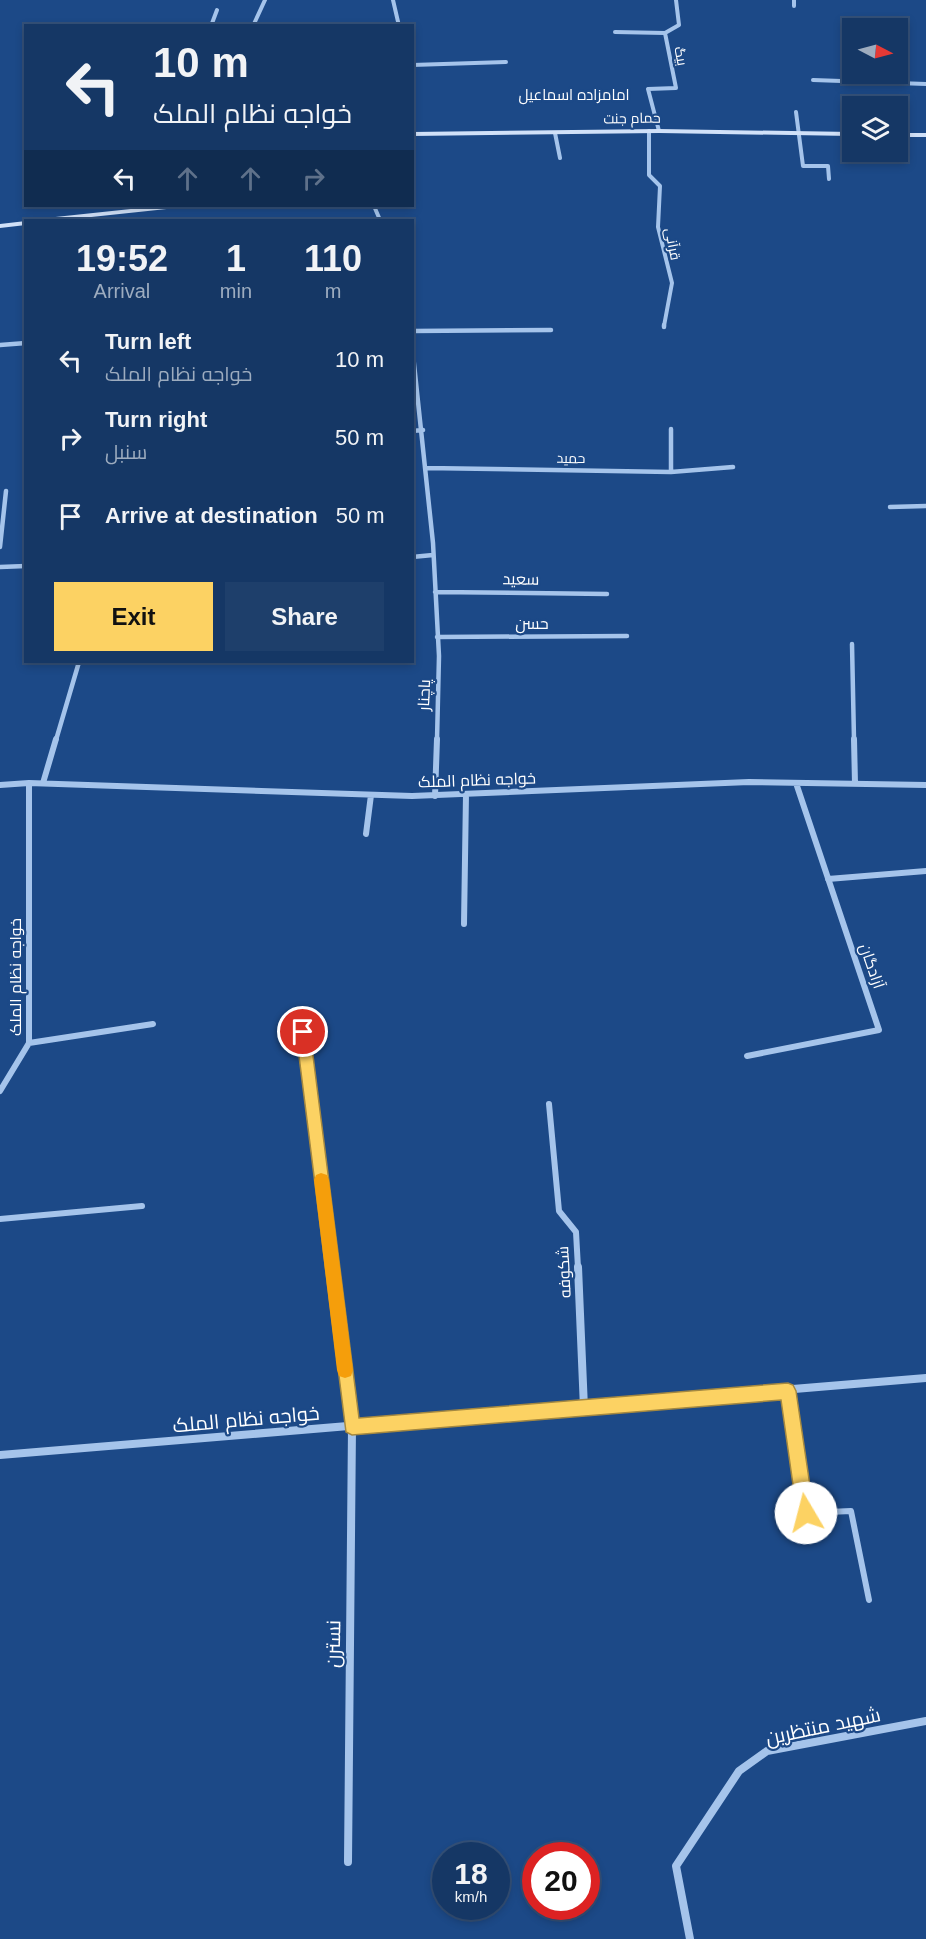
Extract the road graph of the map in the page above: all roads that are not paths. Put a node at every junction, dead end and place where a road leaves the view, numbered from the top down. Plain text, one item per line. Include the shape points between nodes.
1 (265, 0) edge
2 (393, 0) edge
3 (676, 0) edge
4 (794, 0) edge
5 (795, 6) dead end
6 (217, 10) dead end
7 (212, 24) edge
8 (255, 24) edge
9 (399, 24) edge
10 (615, 32) dead end
11 (665, 33) junction
12 (506, 62) dead end
13 (414, 65) edge
14 (813, 80) dead end
15 (926, 84) edge
16 (796, 112) dead end
17 (649, 131) junction
18 (659, 131) junction
19 (555, 133) junction
20 (797, 133) junction
21 (414, 134) edge
22 (842, 134) edge
23 (908, 135) edge
24 (926, 135) edge
25 (560, 158) dead end
26 (829, 179) dead end
27 (168, 207) edge
28 (76, 219) edge
29 (24, 223) edge
30 (0, 226) edge
31 (664, 327) dead end
32 (551, 330) dead end
33 (414, 331) edge
34 (24, 343) edge
35 (0, 345) edge
36 (414, 360) edge
37 (671, 429) dead end
38 (423, 430) junction
39 (414, 431) edge
40 (732, 467) dead end
41 (426, 468) junction
42 (671, 472) junction
43 (6, 491) dead end
44 (926, 506) edge
45 (890, 507) dead end
46 (0, 547) edge
47 (433, 555) junction
48 (414, 557) edge
49 (24, 566) edge
50 (0, 567) edge
51 (435, 592) junction
52 (607, 594) dead end
53 (627, 636) dead end
54 (438, 637) junction
55 (852, 644) dead end
56 (79, 663) edge
57 (28, 783) junction
58 (43, 783) junction
59 (796, 783) junction
60 (855, 784) junction
61 (0, 785) edge
62 (926, 785) edge
63 (466, 794) junction
64 (371, 795) junction
65 (435, 795) junction
66 (366, 834) dead end
67 (926, 871) edge
68 (828, 879) junction
69 (464, 924) dead end
70 (153, 1024) dead end
71 (303, 1032) dead end
72 (29, 1043) junction
73 (747, 1056) dead end
74 (0, 1091) edge
75 (549, 1104) dead end
76 (142, 1206) dead end
77 (0, 1219) edge
78 (926, 1378) edge
79 (788, 1391) junction
80 (584, 1408) junction
81 (352, 1427) junction
82 (0, 1455) edge
83 (869, 1600) dead end
84 (926, 1721) edge
85 (348, 1862) dead end
86 (690, 1939) edge

1 - 8 street
2 - 9 street
3 - 11 street, بیگ via 679,25
4 - 5 street
6 - 7 street
10 - 11 street
11 - 18 street, بیگ via 676,88 648,89
12 - 13 street
14 - 15 street
16 - 20 street
17 - 18 street, حمام جنت
17 - 19 street, حمام جنت
17 - 31 street, قرآنی via 649,175 660,186 658,227 672,283
18 - 20 street, حمام جنت
19 - 21 street, حمام جنت
19 - 25 street
20 - 22 street, حمام جنت
20 - 26 street via 803,166 828,166
23 - 24 street
27 - 28 street
29 - 30 street
32 - 33 street
34 - 35 street
36 - 38 street, پاچنار
37 - 42 street
38 - 39 street
38 - 41 street, پاچنار
40 - 42 street, حمید
41 - 42 street, حمید
41 - 47 street, پاچنار
43 - 46 street
44 - 45 street
47 - 48 street
47 - 51 street, پاچنار
49 - 50 street
51 - 52 street, سعید
51 - 54 street, پاچنار
53 - 54 street, حسن
54 - 65 street, پاچنار
55 - 60 street
56 - 58 street
57 - 58 street, خواجه نظام الملک
57 - 61 street, خواجه نظام الملک
57 - 72 street, خواجه نظام الملک
58 - 64 street, خواجه نظام الملک
59 - 60 street, خواجه نظام الملک
59 - 63 street, خواجه نظام الملک
59 - 68 street, آزادگان
60 - 62 street, خواجه نظام الملک
63 - 65 street, خواجه نظام الملک
63 - 69 street
64 - 65 street, خواجه نظام الملک
64 - 66 street
67 - 68 street
68 - 73 street, آزادگان via 879,1030
70 - 72 street
71 - 81 street, نسترن
72 - 74 street, خواجه نظام الملک
75 - 80 street, شکوفه via 559,1211 576,1232
76 - 77 street
78 - 79 street, خواجه نظام الملک
79 - 80 street, خواجه نظام الملک
79 - 83 lane via 806,1513 851,1510
80 - 81 street, خواجه نظام الملک
81 - 82 street, خواجه نظام الملک
81 - 85 street, نسترن
84 - 86 street, شهید منتظرین via 766,1751 739,1771 676,1866

